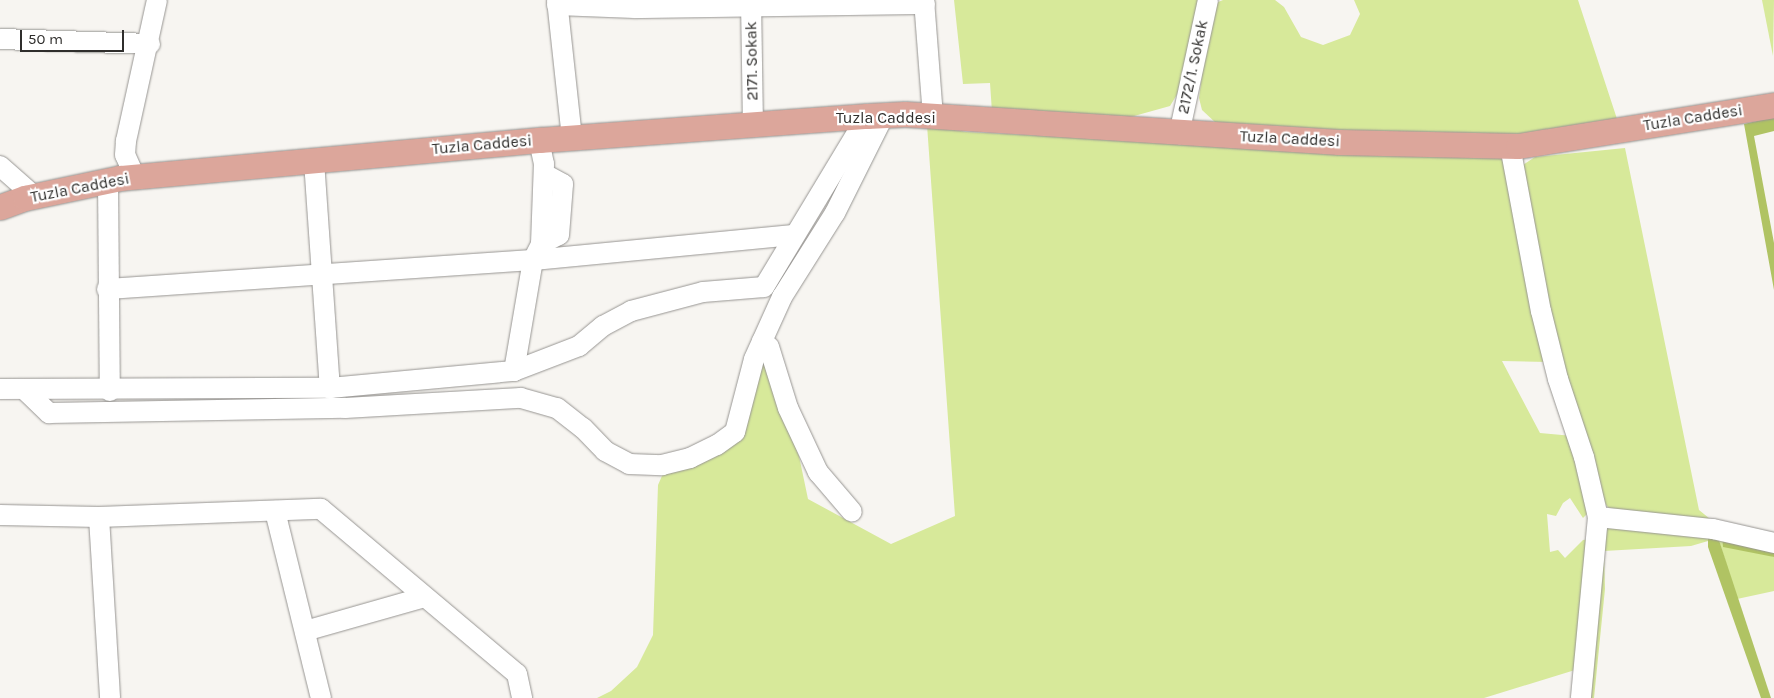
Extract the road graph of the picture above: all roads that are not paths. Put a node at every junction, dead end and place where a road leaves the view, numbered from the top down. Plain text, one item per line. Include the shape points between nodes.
1 (157, 0) edge
2 (1208, 0) edge
3 (751, 2) edge
4 (925, 2) edge
5 (557, 3) edge
6 (0, 39) edge
7 (149, 44) junction
8 (1774, 105) edge
9 (876, 115) junction
10 (933, 116) junction
11 (754, 123) junction
12 (1179, 134) junction
13 (572, 137) junction
14 (539, 140) junction
15 (1510, 146) junction
16 (314, 161) junction
17 (0, 166) edge
18 (135, 177) junction
19 (108, 181) junction
20 (34, 196) junction
21 (0, 207) edge
22 (794, 235) junction
23 (537, 252) junction
24 (321, 274) junction
25 (107, 289) junction
26 (762, 341) junction
27 (514, 371) junction
28 (330, 388) junction
29 (0, 389) edge
30 (24, 389) junction
31 (110, 391) junction
32 (275, 511) junction
33 (852, 512) dead end
34 (0, 515) edge
35 (99, 517) junction
36 (1598, 517) junction
37 (1774, 543) edge
38 (424, 597) junction
39 (305, 631) junction
40 (110, 698) edge
41 (321, 698) edge
42 (522, 698) edge
43 (1581, 698) edge

1 - 7 street
2 - 12 street, 2172/1. Sokak
3 - 4 street
3 - 5 street via 634,8
3 - 11 street, 2171. Sokak
4 - 10 street
5 - 13 street
6 - 7 street
7 - 18 street via 126,141 125,155
8 - 15 main road, Tuzla Caddesi
9 - 10 main road, Tuzla Caddesi
9 - 11 main road, Tuzla Caddesi
9 - 22 street
9 - 26 street via 835,214 782,297
10 - 12 main road, Tuzla Caddesi
11 - 13 main road, Tuzla Caddesi
12 - 15 main road, Tuzla Caddesi
13 - 14 main road, Tuzla Caddesi
14 - 16 main road, Tuzla Caddesi
14 - 23 street via 544,174
15 - 36 street via 1541,311 1558,379 1584,457
16 - 18 main road, Tuzla Caddesi
16 - 24 street
17 - 20 street
18 - 19 main road, Tuzla Caddesi
19 - 20 main road, Tuzla Caddesi
19 - 25 street
20 - 21 main road, Tuzla Caddesi
22 - 23 street
22 - 27 street via 764,287 704,292 631,311 603,326 579,346
23 - 24 street
23 - 27 street
24 - 25 street
24 - 28 street
25 - 31 street
26 - 30 street via 741,399 735,432 699,454 662,466 629,464 605,451 557,408 521,398 345,408 49,414
26 - 33 street via 769,347 788,408 818,472
27 - 28 street
28 - 31 street
29 - 30 street
30 - 31 street
32 - 35 street
32 - 38 street via 321,509
32 - 39 street
34 - 35 street
35 - 40 street
36 - 37 street via 1713,529
36 - 43 street
38 - 39 street
38 - 42 street via 517,674
39 - 41 street

